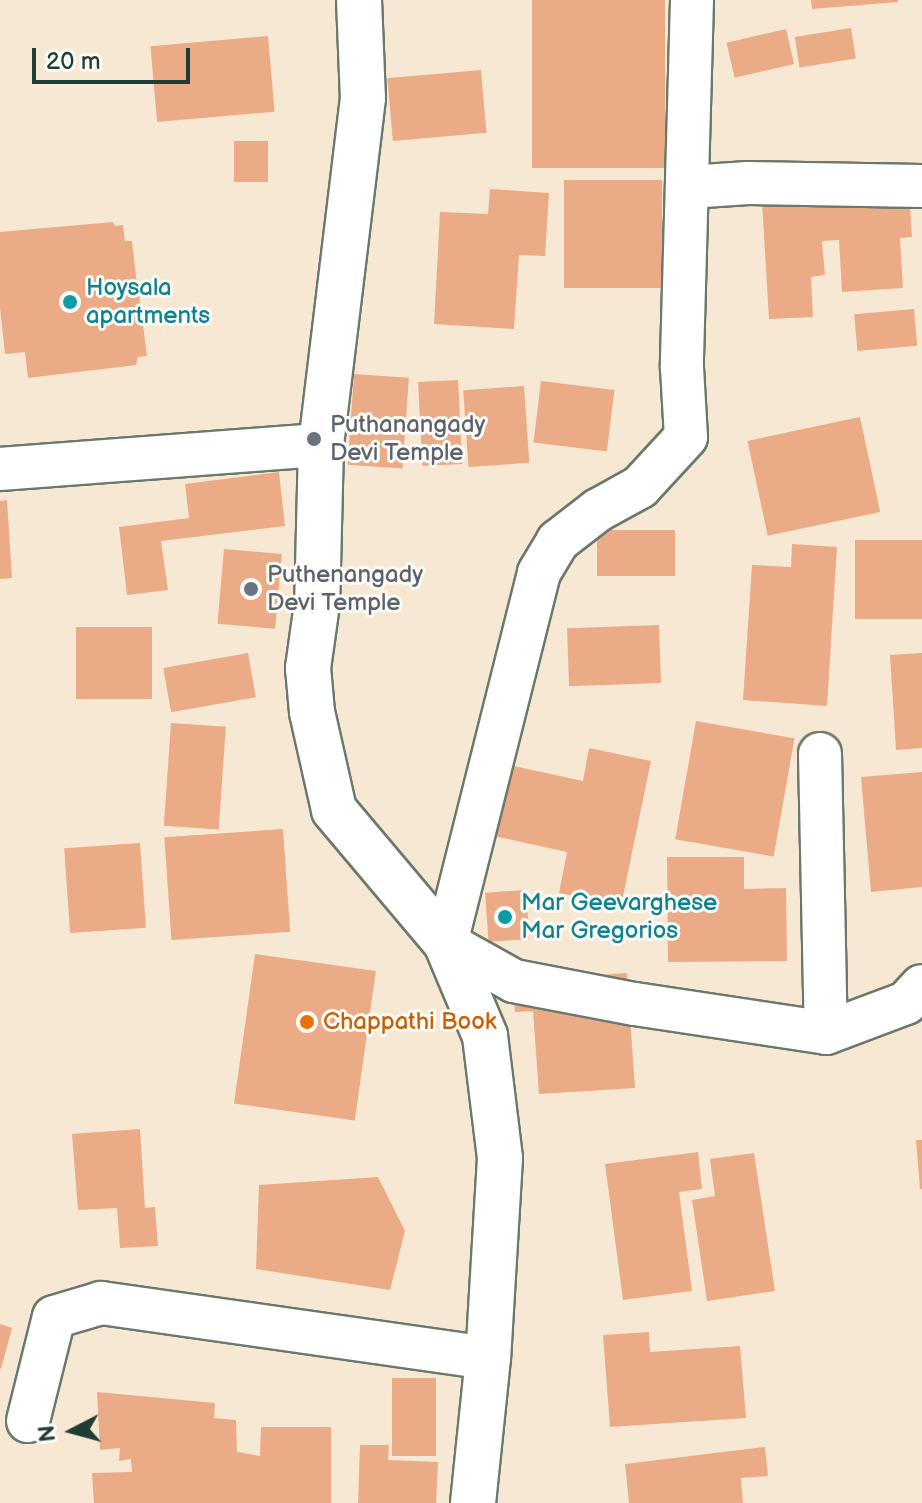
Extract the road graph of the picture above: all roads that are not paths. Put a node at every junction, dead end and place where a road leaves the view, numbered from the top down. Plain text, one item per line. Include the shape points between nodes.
1 (359, 0) edge
2 (692, 0) edge
3 (922, 186) edge
4 (689, 187) junction
5 (321, 445) junction
6 (0, 469) edge
7 (820, 754) dead end
8 (446, 943) junction
9 (922, 986) edge
10 (826, 1033) junction
11 (488, 1358) junction
12 (28, 1421) dead end
13 (473, 1503) edge

1 - 5 main road via 363,98
2 - 4 street
3 - 4 street
4 - 8 street via 682,368 686,437 640,487 558,541 539,573
5 - 6 street
5 - 8 main road via 317,604 308,668 334,810
7 - 10 street
8 - 10 street via 514,981
8 - 11 main road via 485,1036 500,1158
9 - 10 street via 906,1003
11 - 12 street via 101,1303 54,1317
11 - 13 main road

